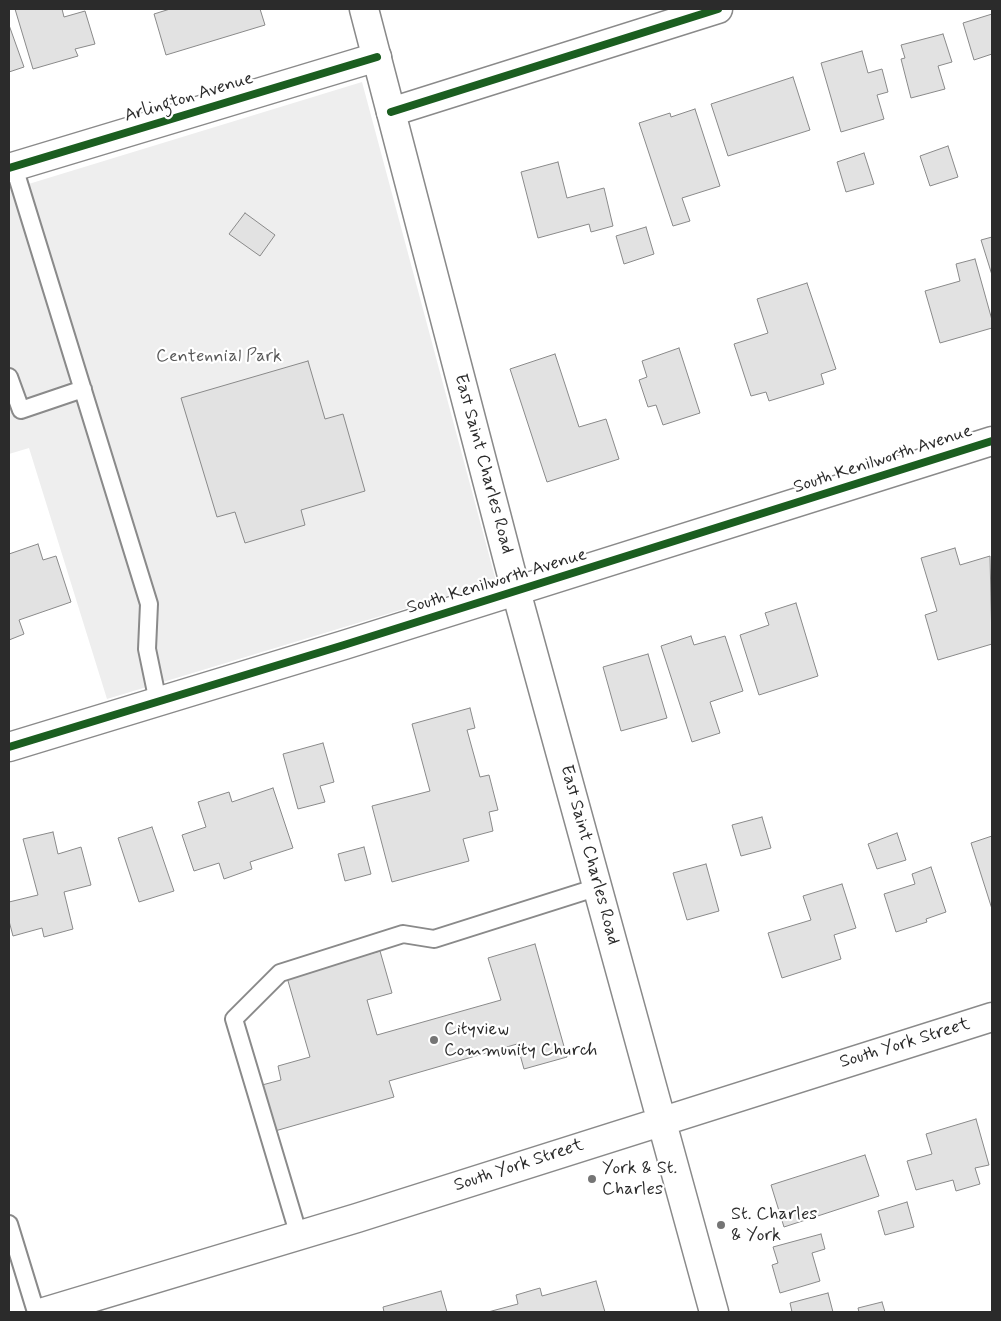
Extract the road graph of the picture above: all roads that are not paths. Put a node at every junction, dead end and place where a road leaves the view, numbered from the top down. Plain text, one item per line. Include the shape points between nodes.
1 (364, 9) edge
2 (718, 9) edge
3 (377, 57) junction
4 (391, 112) junction
5 (11, 168) edge
6 (9, 377) edge
7 (83, 389) junction
8 (992, 441) edge
9 (516, 592) junction
10 (158, 702) junction
11 (9, 747) edge
12 (598, 887) junction
13 (992, 1017) edge
14 (662, 1120) junction
15 (9, 1224) edge
16 (299, 1236) junction
17 (36, 1312) edge
18 (44, 1312) edge
19 (714, 1312) edge

1 - 3 main road, East Saint Charles Road
2 - 4 main road
3 - 4 main road, East Saint Charles Road
3 - 5 main road, Arlington Avenue
4 - 9 main road, East Saint Charles Road
5 - 7 lane
6 - 7 lane via 21,410
7 - 10 lane via 149,604 147,648
8 - 9 main road, South Kenilworth Avenue
9 - 10 main road, South Kenilworth Avenue
9 - 12 main road, East Saint Charles Road
10 - 11 main road, South Kenilworth Avenue
12 - 14 main road, East Saint Charles Road
12 - 16 lane via 434,939 403,934 280,973 234,1019
13 - 14 main road, South York Street
14 - 16 main road, South York Street
14 - 19 main road, East Saint Charles Road
15 - 17 lane
16 - 18 main road, South York Street

